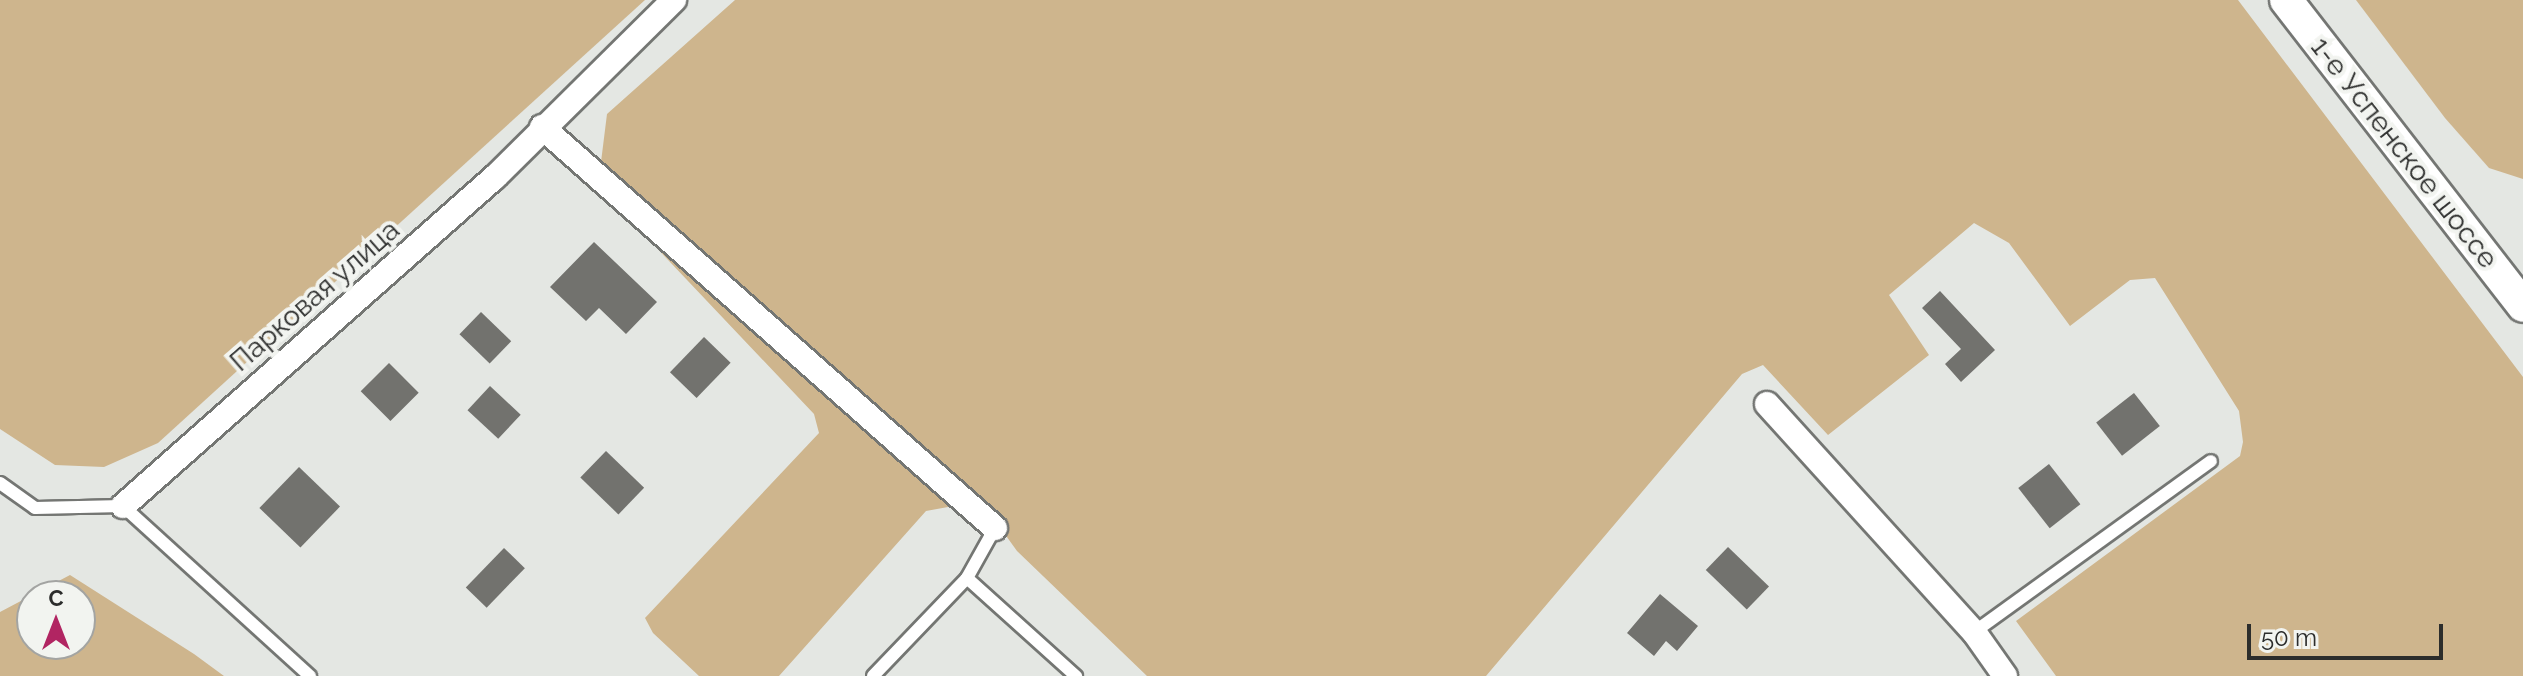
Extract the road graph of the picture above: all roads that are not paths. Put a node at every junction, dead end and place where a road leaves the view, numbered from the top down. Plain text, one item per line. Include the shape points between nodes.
1 (674, 0) edge
2 (2286, 0) edge
3 (542, 127) junction
4 (2523, 306) edge
5 (1767, 404) dead end
6 (2211, 461) dead end
7 (0, 483) edge
8 (123, 506) junction
9 (995, 528) joint
10 (967, 578) junction
11 (1974, 632) junction
12 (310, 676) edge
13 (873, 676) edge
14 (1076, 676) edge
15 (2005, 676) edge

1 - 3 street, Парковая улица
2 - 4 main road, 1-е Успенское шоссе
3 - 8 street, Парковая улица via 495,177
3 - 9 street
5 - 11 street
6 - 11 lane
7 - 8 lane via 35,508
8 - 12 lane
9 - 10 lane
10 - 13 lane
10 - 14 lane
11 - 15 street

